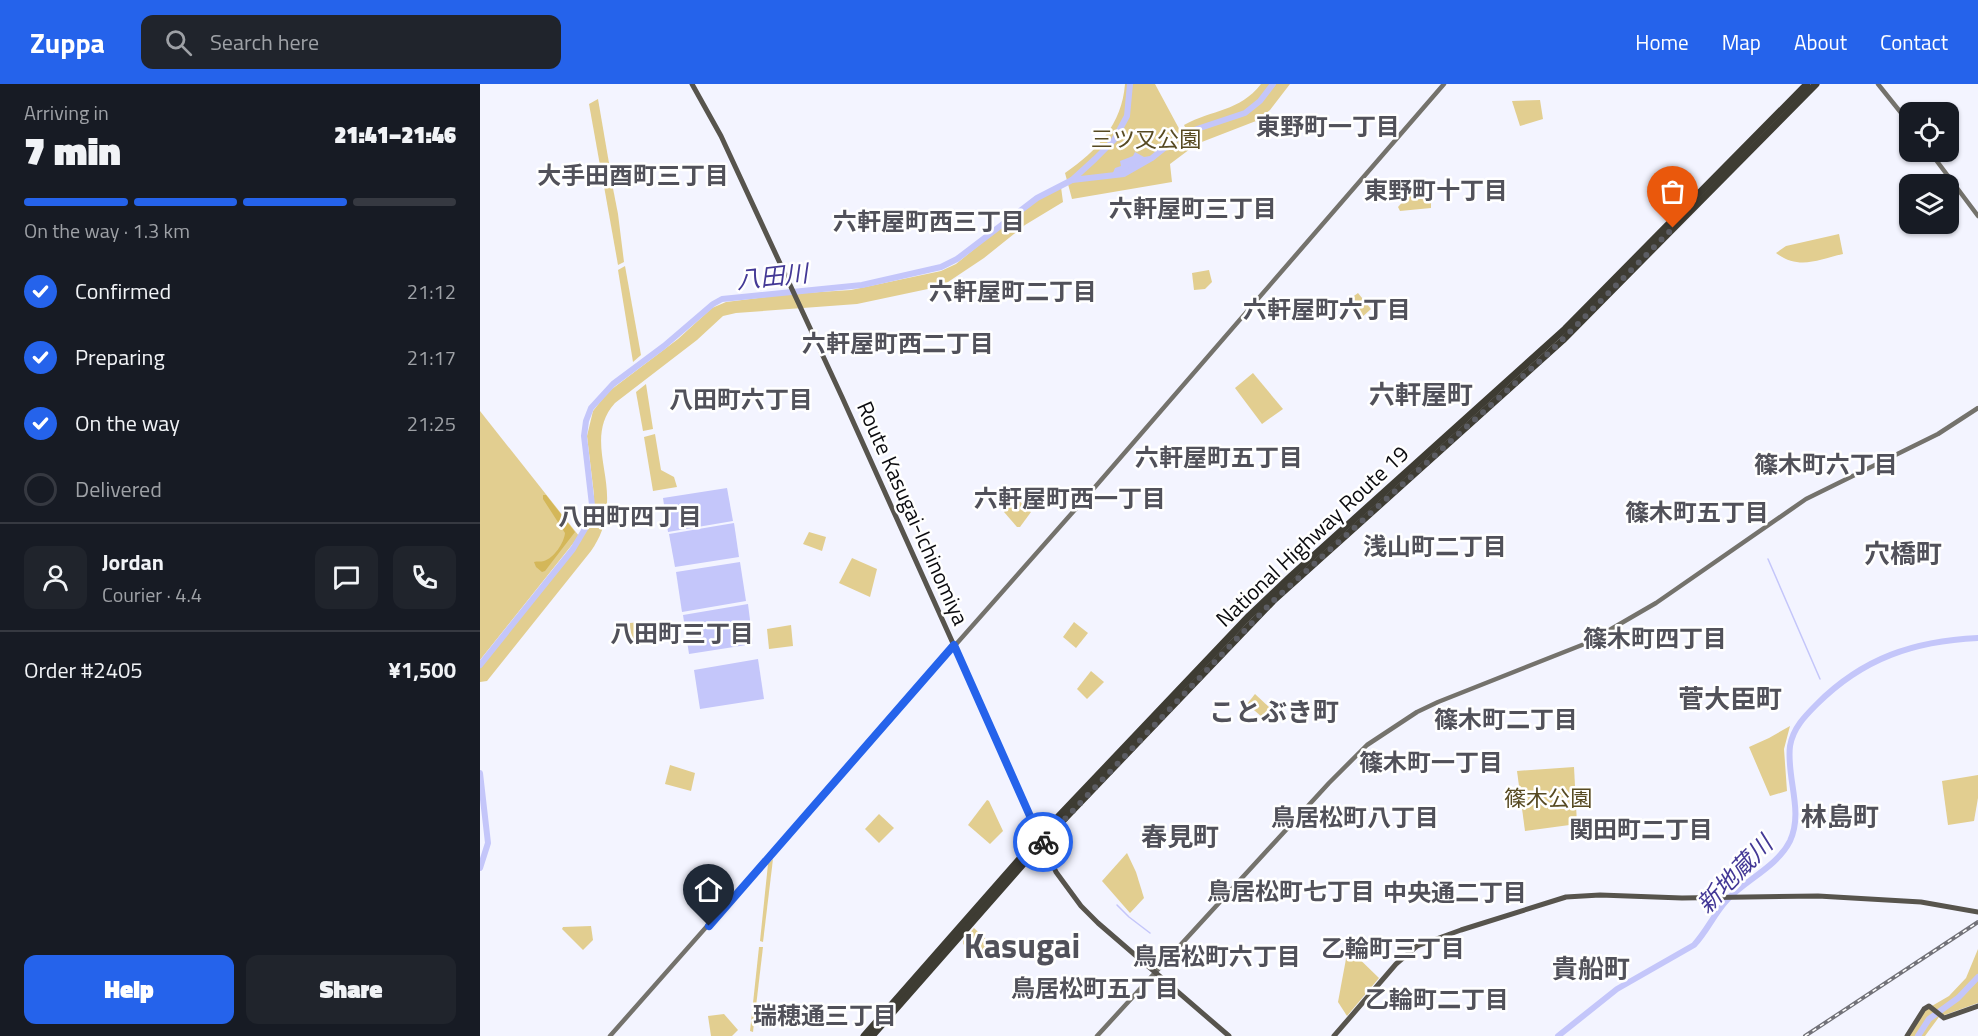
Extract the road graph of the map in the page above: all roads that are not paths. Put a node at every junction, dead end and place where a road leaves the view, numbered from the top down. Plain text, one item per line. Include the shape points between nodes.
1 (692, 84) edge
2 (1444, 84) edge
3 (1808, 84) edge
4 (1816, 84) edge
5 (1878, 84) edge
6 (1899, 110) edge
7 (1938, 162) edge
8 (1978, 216) edge
9 (1978, 408) edge
10 (954, 645) junction
11 (1041, 840) junction
12 (1978, 912) edge
13 (1155, 973) junction
14 (1978, 1006) edge
15 (610, 1036) edge
16 (864, 1036) edge
17 (872, 1036) edge
18 (1097, 1036) edge
19 (1229, 1036) edge
20 (1334, 1036) edge
21 (1907, 1036) edge

1 - 10 main road, Route Kasugai-Ichinomiya via 721,136 801,307
2 - 10 main road
3 - 11 highway, National Highway Route 19 via 1565,330 1269,595
4 - 11 highway, National Highway Route 19 via 1563,340 1273,601
5 - 6 main road
7 - 8 main road
9 - 13 main road via 1938,434 1806,500 1662,599 1605,633 1438,702 1391,728 1346,765
10 - 11 main road, Route Kasugai-Ichinomiya
10 - 15 main road
11 - 13 main road, Route Kasugai-Ichinomiya via 1056,872 1081,906
11 - 16 highway, National Highway Route 19
11 - 17 highway, National Highway Route 19
12 - 20 main road via 1920,902 1818,896 1566,897 1431,940 1412,950
13 - 18 main road
13 - 19 main road, Route Kasugai-Ichinomiya
14 - 21 main road via 1944,1018 1929,1006

